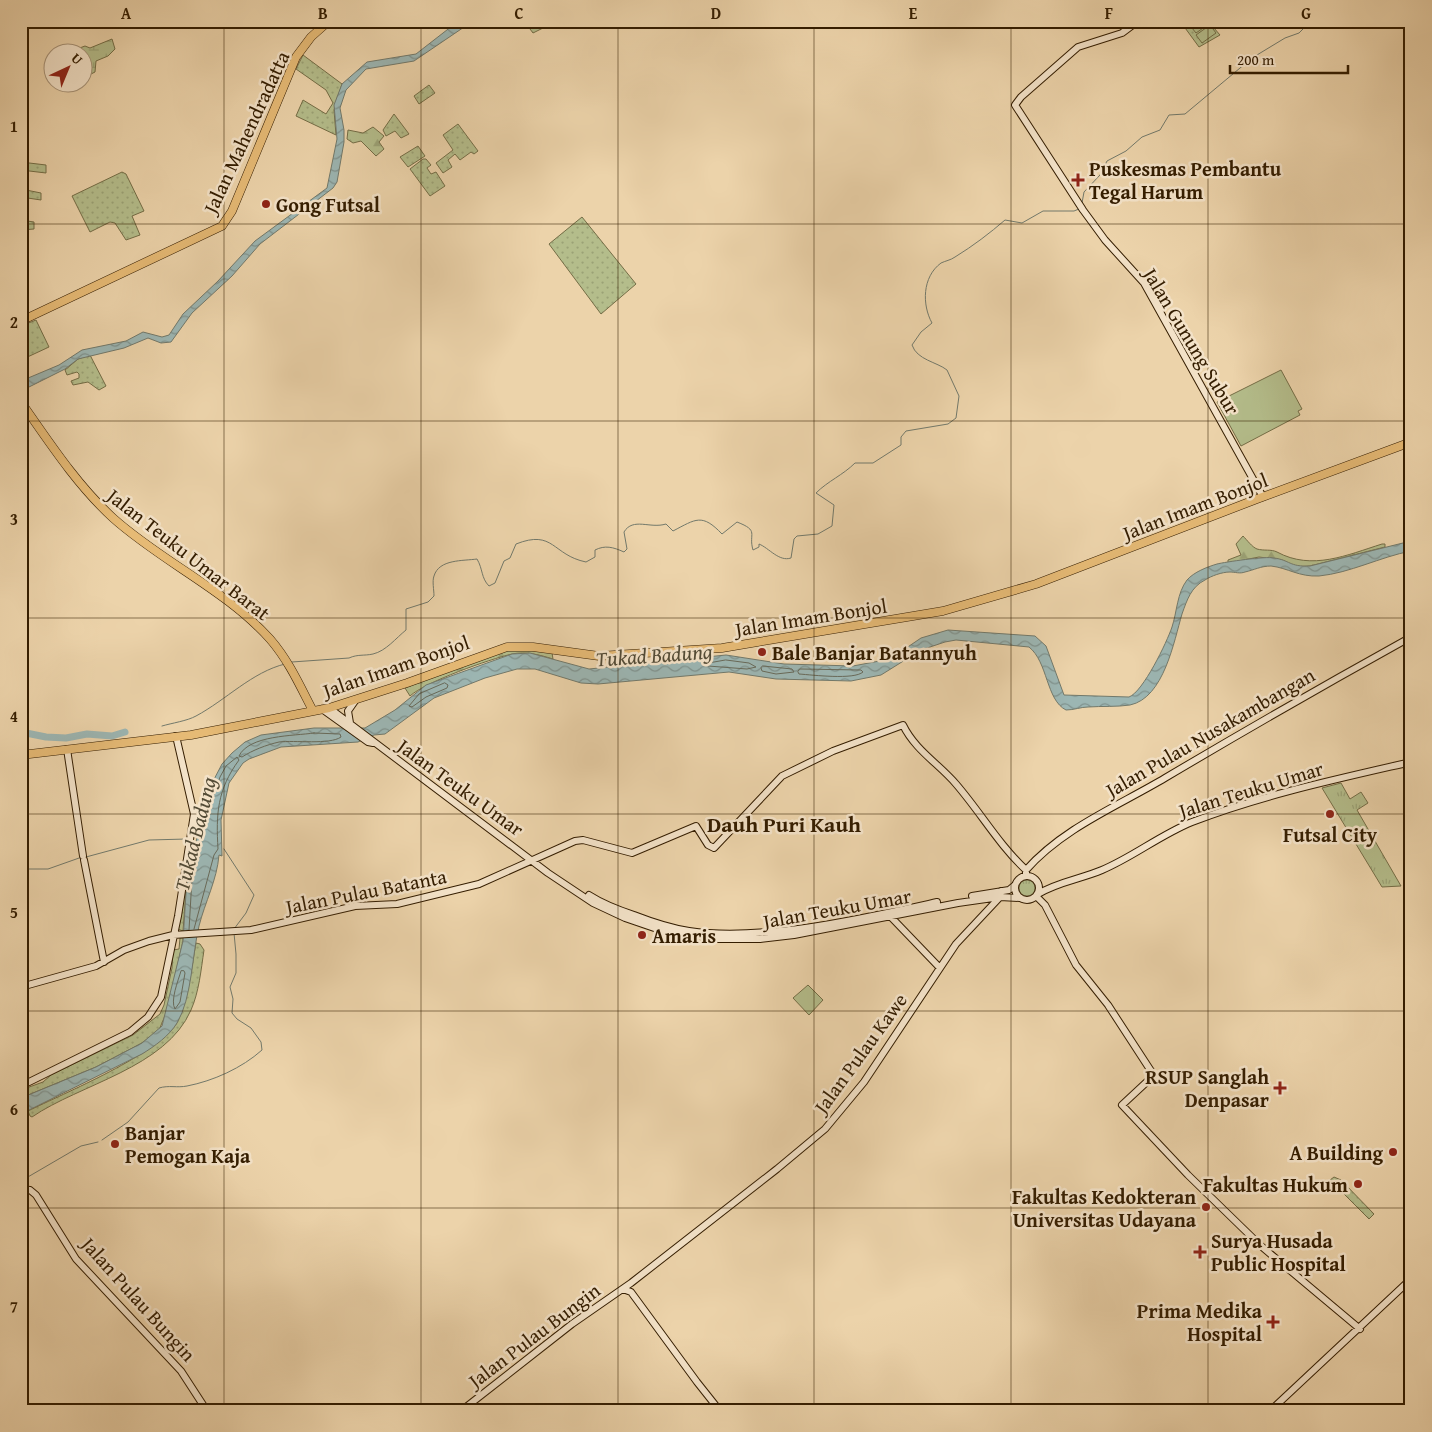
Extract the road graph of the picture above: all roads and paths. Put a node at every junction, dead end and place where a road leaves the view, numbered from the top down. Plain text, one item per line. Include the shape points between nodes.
1 (329, 21) edge
2 (1138, 21) edge
3 (21, 321) edge
4 (21, 402) edge
5 (1411, 442) edge
6 (1263, 497) junction
7 (1411, 637) edge
8 (355, 700) junction
9 (326, 709) junction
10 (313, 711) junction
11 (350, 725) junction
12 (176, 736) junction
13 (67, 748) junction
14 (21, 755) edge
15 (1411, 762) edge
16 (533, 859) junction
17 (1032, 864) junction
18 (1026, 873) junction
19 (1037, 881) junction
20 (1015, 885) junction
21 (1052, 886) junction
22 (1001, 894) junction
23 (1037, 895) junction
24 (1020, 898) junction
25 (890, 916) junction
26 (176, 935) junction
27 (104, 962) junction
28 (939, 967) junction
29 (21, 987) edge
30 (21, 1086) edge
31 (23, 1189) edge
32 (1411, 1279) edge
33 (626, 1286) junction
34 (1407, 1286) edge
35 (1360, 1329) junction
36 (207, 1411) edge
37 (461, 1411) edge
38 (720, 1411) edge
39 (1270, 1411) edge

1 - 3 highway, Jalan Mahendradatta via 305,44 296,58 226,222 207,234
2 - 6 street, Jalan Gunung Subur via 1122,33 1078,47 1015,104 1083,210 1144,283
4 - 10 highway, Jalan Teuku Umar Barat via 72,472 108,513 242,614 270,639 292,669
5 - 6 highway, Jalan Imam Bonjol
6 - 8 highway, Jalan Imam Bonjol via 1036,584 943,611 722,648 599,656 512,646
7 - 17 street, Jalan Pulau Nusakambangan via 1111,806
8 - 9 highway, Jalan Imam Bonjol
8 - 11 street via 348,711
9 - 10 highway, Jalan Imam Bonjol
9 - 11 street, Jalan Teuku Umar
10 - 12 highway, Jalan Imam Bonjol
11 - 16 street, Jalan Teuku Umar
12 - 13 highway, Jalan Imam Bonjol
12 - 26 street via 194,807
13 - 14 highway, Jalan Imam Bonjol
13 - 27 street
15 - 21 street, Jalan Teuku Umar via 1273,796 1204,818 1164,835 1102,870
16 - 18 street, Jalan Pulau Batanta via 579,840 632,854 696,826 708,845 714,848 782,776 833,751 903,725 911,740 956,784
16 - 22 street, Jalan Teuku Umar via 605,904 654,923 702,932 797,929
16 - 25 street, Jalan Teuku Umar via 604,909 648,926 688,936 760,939
16 - 26 street, Jalan Pulau Batanta via 479,884 397,904 355,906 242,930
17 - 18 street, Jalan Pulau Nusakambangan
17 - 19 street
18 - 19 street
18 - 20 street
19 - 21 street, Jalan Teuku Umar
19 - 23 street
20 - 22 street, Jalan Teuku Umar
20 - 24 street
21 - 23 street, Jalan Teuku Umar
22 - 24 street, Jalan Teuku Umar
22 - 25 street, Jalan Teuku Umar
22 - 28 street, Jalan Pulau Kawe
23 - 24 street via 1028,900
23 - 35 street via 1076,965 1108,1005 1151,1071 1150,1078 1122,1105 1261,1246
25 - 28 street
26 - 27 street via 124,950
26 - 30 street via 163,990 148,1017 130,1032
27 - 29 street
28 - 33 street, Jalan Pulau Kawe via 898,1034 825,1129
31 - 36 street, Jalan Pulau Bungin via 36,1195 78,1261 181,1371
32 - 34 street
33 - 37 street, Jalan Pulau Bungin
33 - 38 street
34 - 35 street
35 - 39 street

